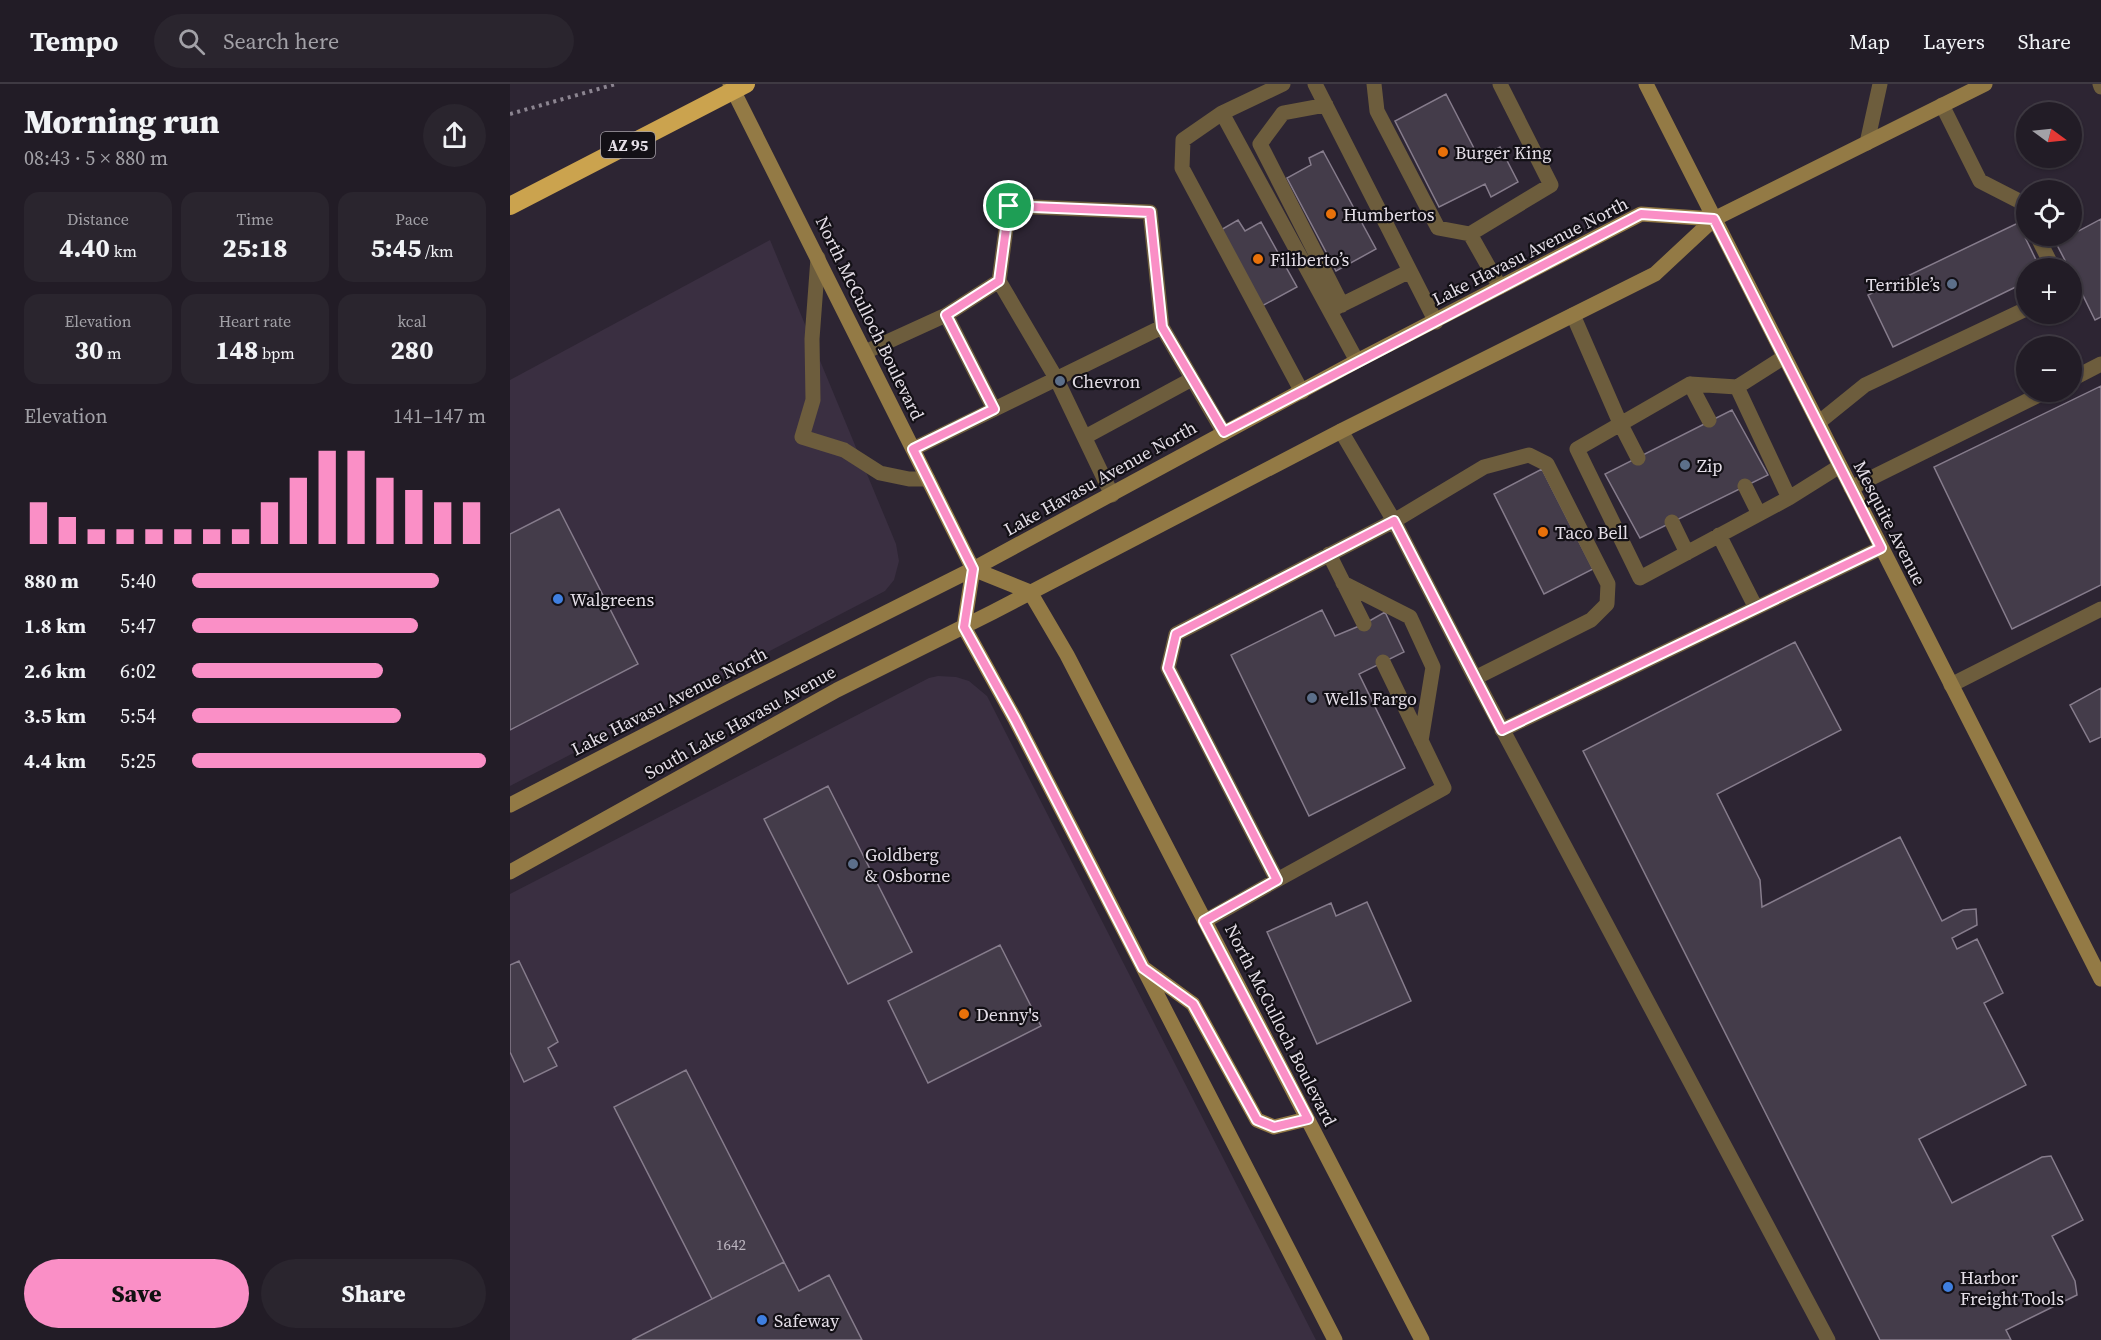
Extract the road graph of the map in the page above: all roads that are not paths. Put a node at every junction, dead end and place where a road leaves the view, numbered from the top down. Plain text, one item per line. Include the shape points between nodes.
1 (730, 84) edge
2 (746, 84) edge
3 (1283, 84) edge
4 (1315, 84) edge
5 (1374, 84) edge
6 (1500, 84) edge
7 (1646, 84) edge
8 (1880, 84) edge
9 (1985, 84) edge
10 (1326, 105) junction
11 (1942, 105) junction
12 (1222, 113) junction
13 (1867, 143) junction
14 (2016, 200) edge
15 (510, 206) edge
16 (1714, 219) junction
17 (1470, 234) junction
18 (818, 258) junction
19 (1410, 271) junction
20 (999, 281) junction
21 (1500, 288) junction
22 (1336, 307) junction
23 (2016, 314) edge
24 (946, 315) junction
25 (1573, 315) junction
26 (1436, 322) junction
27 (1162, 327) junction
28 (865, 352) junction
29 (1784, 357) junction
30 (1357, 361) junction
31 (2101, 364) edge
32 (2082, 373) edge
33 (1056, 378) junction
34 (1192, 379) junction
35 (1690, 384) junction
36 (1737, 387) junction
37 (1302, 392) junction
38 (2025, 402) edge
39 (994, 409) junction
40 (1709, 420) dead end
41 (1620, 423) junction
42 (1818, 423) junction
43 (1341, 431) junction
44 (1224, 432) junction
45 (1085, 437) junction
46 (913, 449) junction
47 (1638, 458) dead end
48 (1840, 466) junction
49 (928, 479) junction
50 (1745, 486) dead end
51 (1851, 488) junction
52 (1112, 495) junction
53 (1789, 498) junction
54 (1759, 514) junction
55 (1394, 521) junction
56 (1672, 522) dead end
57 (1719, 536) junction
58 (1881, 548) junction
59 (1688, 553) junction
60 (1329, 554) junction
61 (973, 569) junction
62 (1343, 583) junction
63 (1030, 592) junction
64 (1756, 608) junction
65 (2101, 609) edge
66 (1364, 624) dead end
67 (964, 627) junction
68 (1383, 663) dead end
69 (1475, 678) junction
70 (1952, 685) junction
71 (1502, 730) junction
72 (1420, 741) junction
73 (510, 805) edge
74 (510, 873) edge
75 (1277, 880) junction
76 (1204, 921) junction
77 (2097, 962) edge
78 (1143, 968) junction
79 (2101, 979) edge
80 (1308, 1119) junction
81 (1335, 1340) edge
82 (1422, 1340) edge
83 (1828, 1340) edge

1 - 18 main road, North McCulloch Boulevard
2 - 15 highway, AZ 95
3 - 12 lane
4 - 10 lane
5 - 17 lane via 1377,111 1438,228
6 - 17 lane via 1551,185
7 - 16 main road, Mesquite Avenue
8 - 13 lane
9 - 11 main road
10 - 19 lane
10 - 22 lane via 1282,113 1260,144
11 - 13 main road
11 - 14 lane via 1980,181
12 - 22 lane
12 - 37 lane via 1183,140 1182,168
13 - 16 main road
16 - 21 main road, Lake Havasu Avenue North via 1641,214
16 - 25 main road via 1655,274
16 - 29 main road, Mesquite Avenue
17 - 21 lane
18 - 28 main road, North McCulloch Boulevard
18 - 49 lane via 812,339 813,400 802,437 840,448 880,473
19 - 22 lane
19 - 26 lane
20 - 24 lane
20 - 27 lane via 1009,206 1150,212
20 - 33 lane
21 - 26 main road, Lake Havasu Avenue North
22 - 30 lane
23 - 42 lane via 1865,385
24 - 28 lane
24 - 39 lane
25 - 41 lane
25 - 43 main road
26 - 30 main road, Lake Havasu Avenue North
27 - 33 lane
27 - 34 lane
28 - 46 main road, North McCulloch Boulevard
29 - 36 lane
29 - 42 main road, Mesquite Avenue
30 - 37 main road, Lake Havasu Avenue North
31 - 32 lane
33 - 39 lane
33 - 45 lane
34 - 44 lane
34 - 45 lane
35 - 36 lane
35 - 40 lane
35 - 41 lane
36 - 53 lane
37 - 44 main road, Lake Havasu Avenue North
38 - 51 lane
39 - 46 lane
41 - 47 lane
41 - 59 lane via 1577,449 1640,578
42 - 48 main road, Mesquite Avenue
43 - 55 lane
43 - 63 main road
44 - 52 main road, Lake Havasu Avenue North
45 - 52 lane
46 - 49 main road, North McCulloch Boulevard
48 - 51 main road, Mesquite Avenue
48 - 53 lane
49 - 61 main road, North McCulloch Boulevard
50 - 54 lane
51 - 58 main road, Mesquite Avenue
52 - 61 main road, Lake Havasu Avenue North
53 - 54 lane
54 - 57 lane
55 - 60 lane
55 - 69 lane
55 - 69 lane via 1484,466 1529,455 1547,464 1608,584 1607,604 1592,620
56 - 59 lane
57 - 59 lane
57 - 64 lane
58 - 64 lane
58 - 70 main road, Mesquite Avenue
60 - 62 lane
60 - 75 lane via 1176,634 1168,668
61 - 63 main road
61 - 67 main road
61 - 73 main road, Lake Havasu Avenue North
62 - 66 lane
62 - 72 lane via 1410,617 1433,667
63 - 67 main road, South Lake Havasu Avenue
63 - 76 main road, North McCulloch Boulevard
64 - 71 lane
65 - 70 lane
67 - 74 main road, South Lake Havasu Avenue via 837,690
67 - 78 main road
68 - 72 lane
69 - 71 lane
70 - 77 main road, Mesquite Avenue
71 - 83 lane
72 - 75 lane via 1444,788
75 - 76 lane
76 - 80 main road, North McCulloch Boulevard
77 - 79 main road, Mesquite Avenue
78 - 80 main road via 1193,1004 1257,1120 1274,1127
78 - 81 main road
80 - 82 main road, North McCulloch Boulevard

